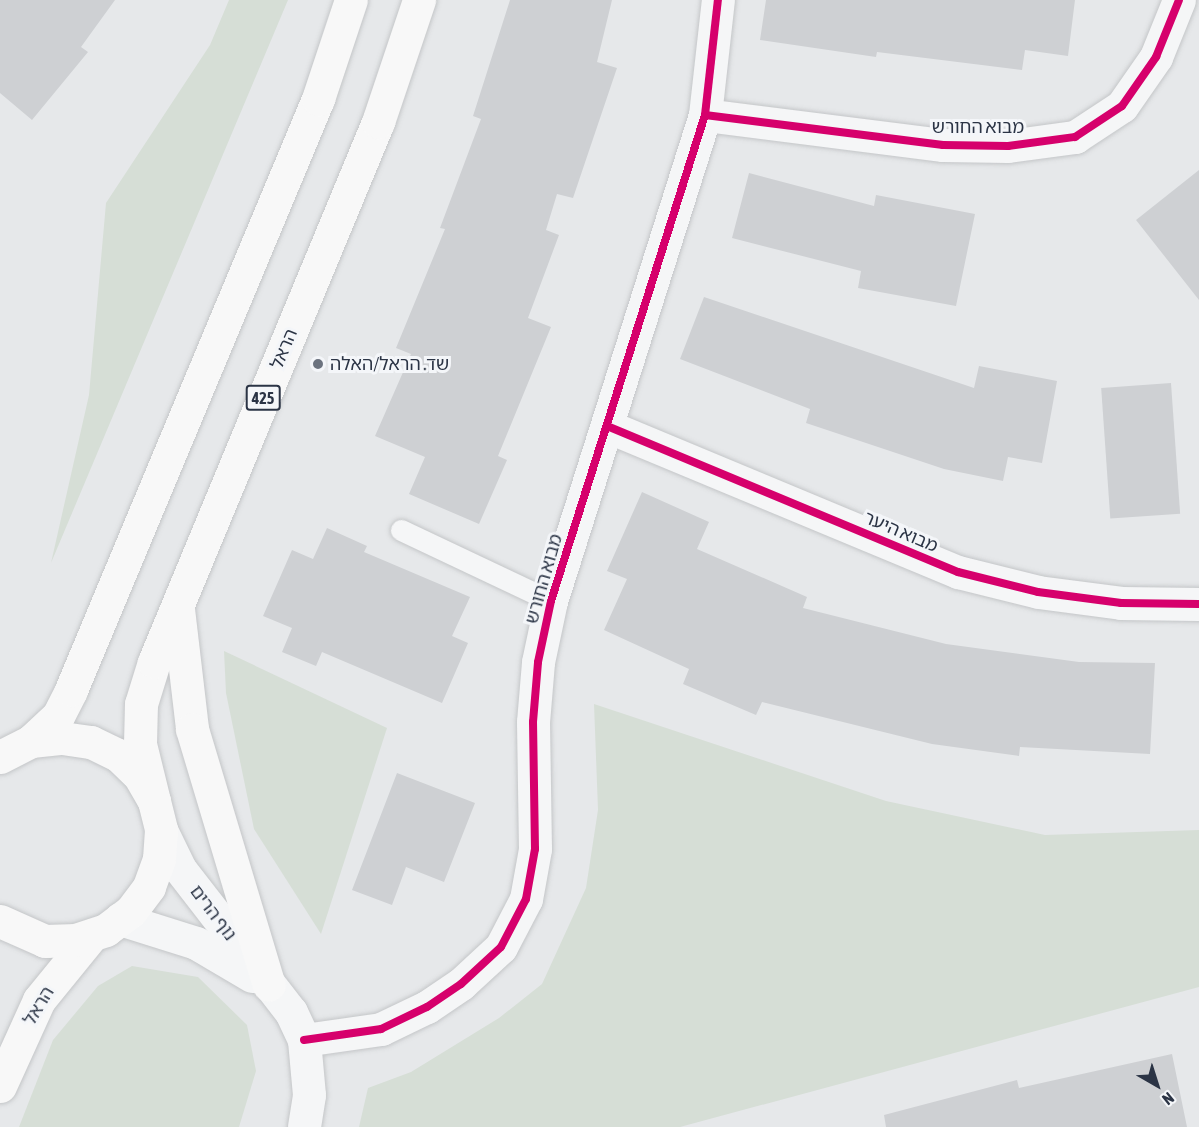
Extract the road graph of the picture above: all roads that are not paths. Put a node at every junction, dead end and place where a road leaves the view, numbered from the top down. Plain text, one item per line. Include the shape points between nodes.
1 (351, 0) edge
2 (419, 0) edge
3 (718, 0) edge
4 (1179, 0) edge
5 (705, 115) junction
6 (607, 426) junction
7 (401, 530) dead end
8 (551, 601) junction
9 (178, 604) junction
10 (1199, 604) edge
11 (8, 752) edge
12 (157, 815) junction
13 (0, 921) edge
14 (106, 927) junction
15 (271, 988) junction
16 (304, 1040) junction
17 (0, 1086) edge
18 (304, 1127) edge

1 - 11 main road via 318,99 71,690 58,716
2 - 9 main road, הראל / 425 via 378,122
3 - 5 street, מבוא החורש
4 - 5 street, מבוא החורש via 1156,57 1122,106 1075,137 1008,146 943,145
5 - 6 street, מבוא החורש
6 - 8 street, מבוא החורש
6 - 10 street, מבוא היער via 958,572 1048,594 1121,603
7 - 8 lane
8 - 16 street, מבוא החורש via 538,662 533,722 535,849 526,900 501,947 461,984 381,1029
9 - 12 main road, הראל / 425 via 141,704 140,744
9 - 15 main road via 192,729
11 - 12 main road via 62,738 91,742 118,755 139,775
12 - 14 main road, הראל via 159,859 149,887
12 - 15 street, נוף הרים via 180,869
13 - 14 main road via 45,941
14 - 15 street, נוף הרים via 195,942
14 - 17 main road, הראל via 39,1000
15 - 16 street, נוף הרים
16 - 18 street, נוף הרים via 309,1095

